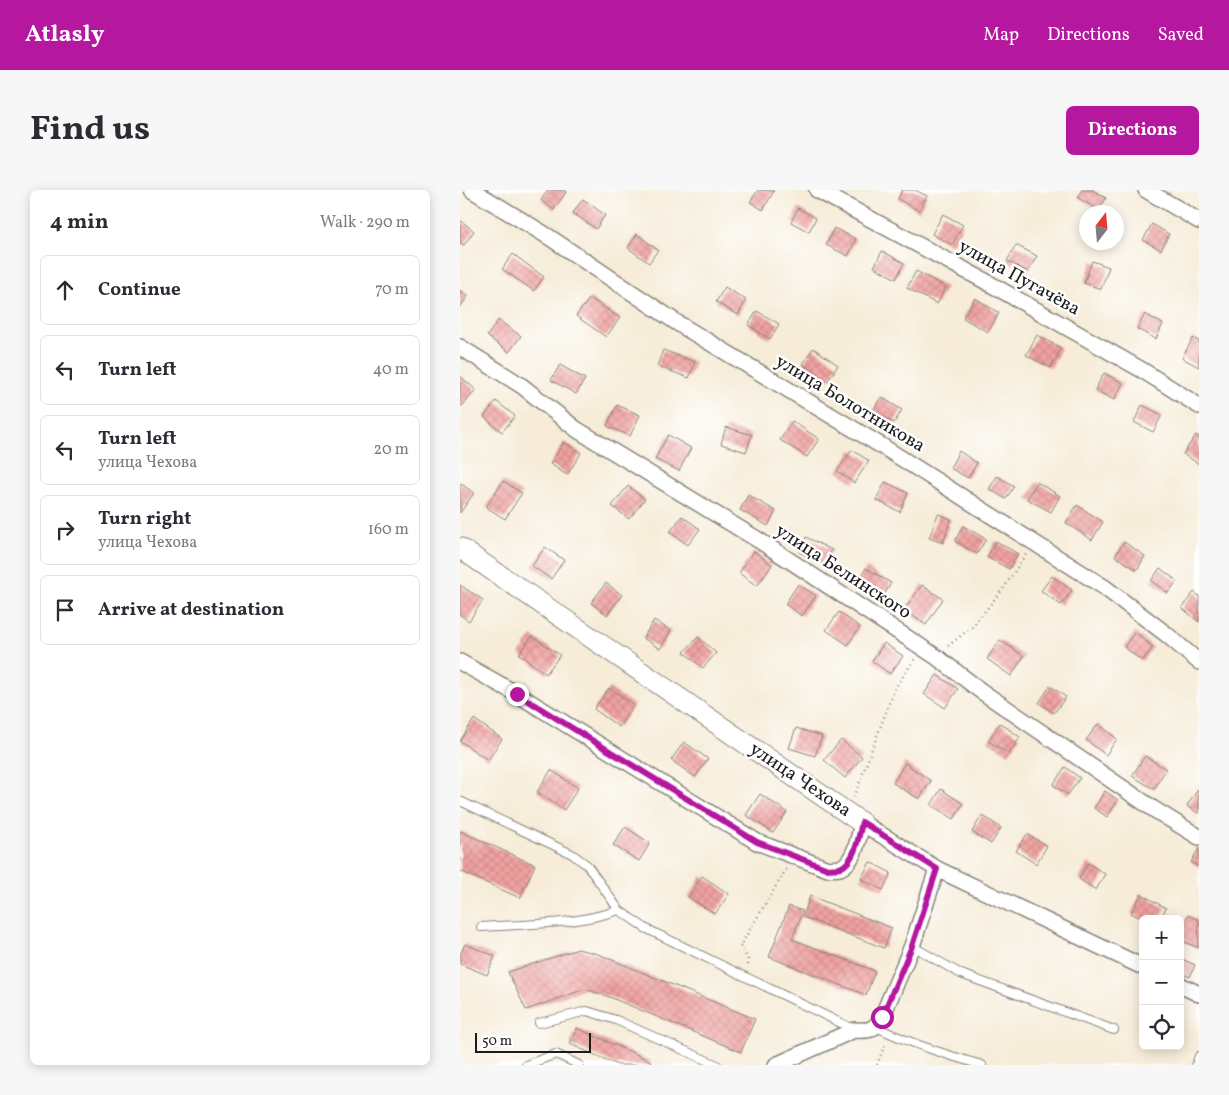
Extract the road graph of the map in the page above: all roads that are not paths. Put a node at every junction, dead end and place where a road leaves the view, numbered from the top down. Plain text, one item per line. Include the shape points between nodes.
1 (472, 190) edge
2 (817, 190) edge
3 (1146, 190) edge
4 (1199, 221) edge
5 (460, 347) edge
6 (1199, 406) edge
7 (460, 548) edge
8 (460, 662) edge
9 (1199, 662) edge
10 (460, 801) edge
11 (862, 822) junction
12 (1199, 837) edge
13 (937, 869) junction
14 (619, 910) junction
15 (482, 927) dead end
16 (912, 946) junction
17 (1139, 965) edge
18 (1184, 987) edge
19 (1199, 994) edge
20 (539, 1023) dead end
21 (876, 1027) junction
22 (854, 1030) junction
23 (1114, 1030) dead end
24 (1199, 1056) edge
25 (526, 1065) edge
26 (579, 1065) edge
27 (717, 1065) edge
28 (776, 1065) edge
29 (982, 1065) edge
30 (1196, 1065) edge

1 - 9 street, улица Болотникова via 679,324 885,448 1104,587
2 - 6 street, улица Пугачёва via 1020,301
3 - 4 street
5 - 12 street, улица Белинского via 522,386 576,429 760,541 922,648 1147,805
7 - 11 street, улица Чехова
8 - 11 street, улица Чехова via 757,842 828,869 840,868 849,861
10 - 14 lane via 572,854 587,865
11 - 13 street
13 - 16 street
13 - 17 street
14 - 15 lane via 596,918
14 - 22 lane via 645,928
16 - 21 street
16 - 23 lane via 961,974
18 - 19 street
20 - 27 lane via 587,1011 616,1020
21 - 22 street via 867,1031
21 - 29 lane
22 - 28 street
24 - 30 lane
25 - 26 lane via 556,1054

